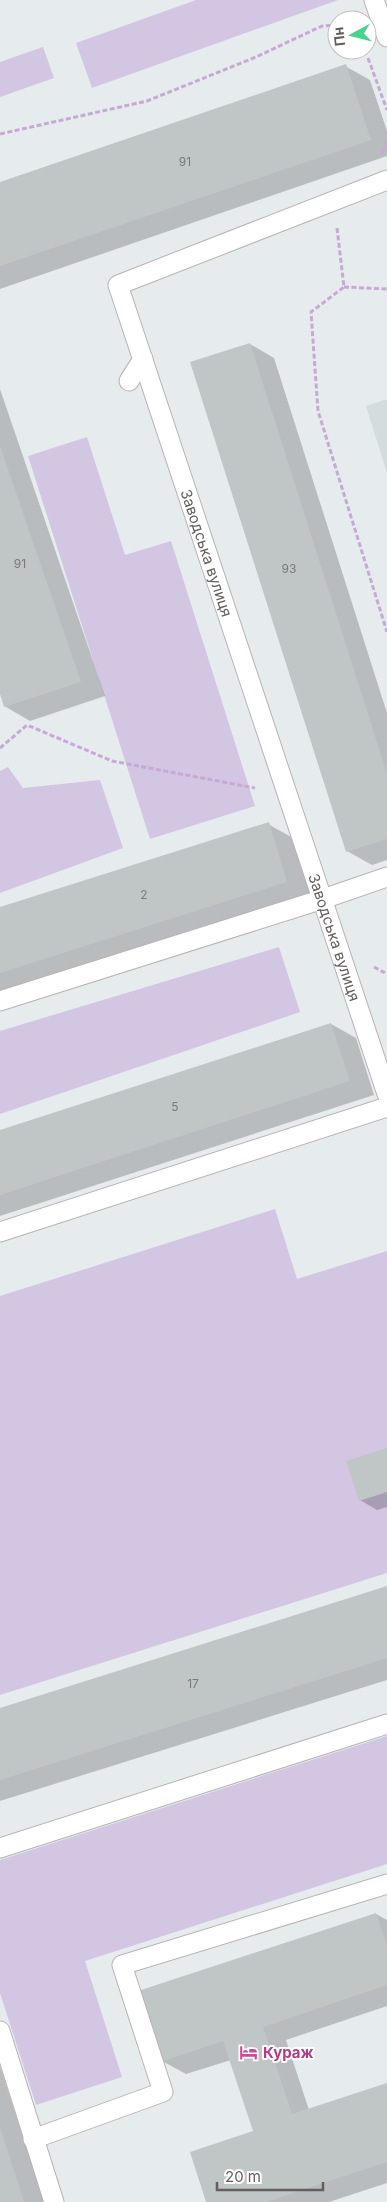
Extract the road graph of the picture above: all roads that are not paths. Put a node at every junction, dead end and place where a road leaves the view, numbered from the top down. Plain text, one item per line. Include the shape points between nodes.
1 (374, 0) edge
2 (387, 36) edge
3 (387, 180) edge
4 (143, 359) junction
5 (129, 381) dead end
6 (387, 877) edge
7 (323, 899) junction
8 (0, 1001) edge
9 (387, 1094) edge
10 (387, 1107) edge
11 (0, 1232) edge
12 (387, 1724) edge
13 (0, 1848) edge
14 (387, 1884) edge
15 (0, 2031) edge
16 (34, 2139) junction
17 (54, 2202) edge

1 - 2 lane
3 - 4 lane, Заводська вулиця via 118,285
4 - 5 lane
4 - 7 lane, Заводська вулиця
6 - 7 lane
7 - 8 lane
7 - 9 lane, Заводська вулиця
10 - 11 lane
12 - 13 lane
14 - 16 lane via 122,1965 163,2092
15 - 16 lane
16 - 17 lane

